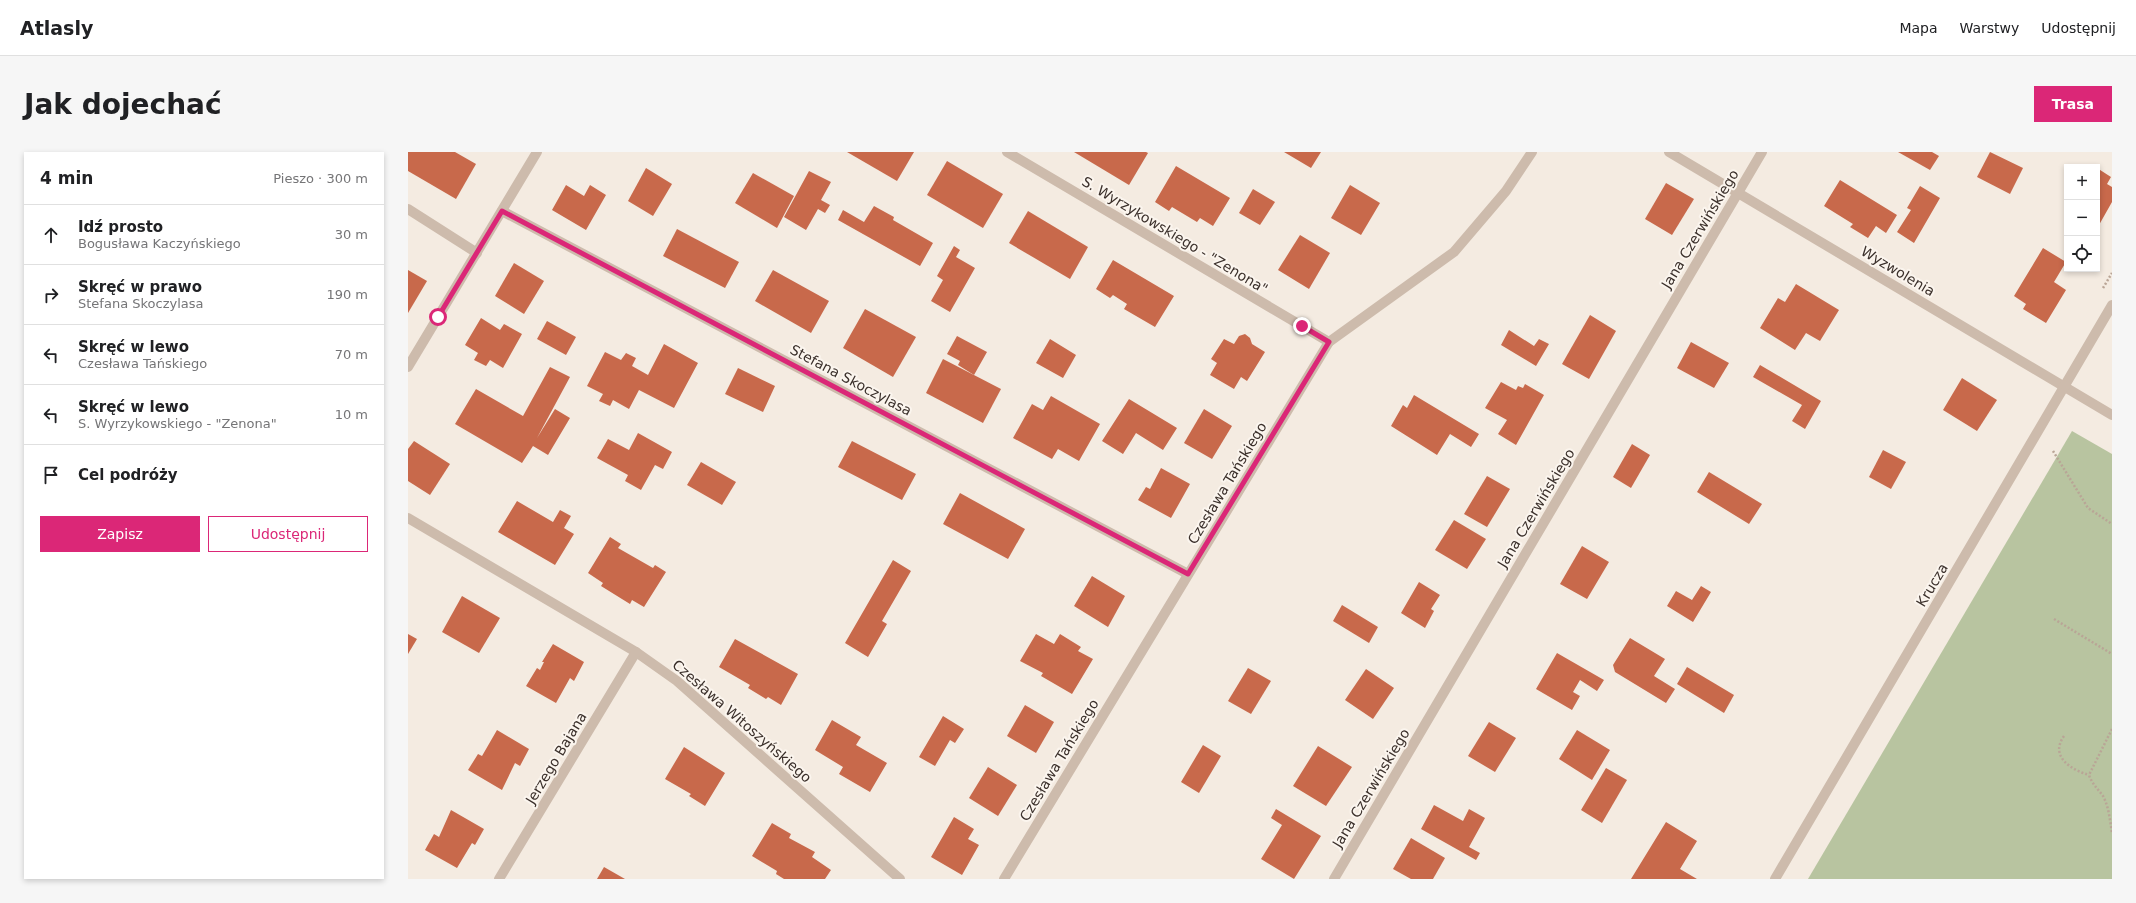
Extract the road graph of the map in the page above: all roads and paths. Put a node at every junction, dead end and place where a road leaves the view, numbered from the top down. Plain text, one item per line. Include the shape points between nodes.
1 (537, 152) edge
2 (1008, 152) edge
3 (1532, 152) edge
4 (1669, 152) edge
5 (1762, 152) edge
6 (1738, 193) junction
7 (408, 209) edge
8 (502, 211) junction
9 (477, 253) junction
10 (2112, 305) edge
11 (1329, 342) junction
12 (408, 367) edge
13 (2065, 387) junction
14 (2112, 414) edge
15 (2053, 451) dead end
16 (408, 518) edge
17 (2112, 524) edge
18 (1188, 574) junction
19 (2054, 619) dead end
20 (636, 652) junction
21 (2112, 654) edge
22 (2112, 729) edge
23 (2064, 736) dead end
24 (2089, 775) junction
25 (2112, 833) edge
26 (499, 879) edge
27 (900, 879) edge
28 (1004, 879) edge
29 (1334, 879) edge
30 (1775, 879) edge

1 - 8 street
2 - 11 street, S. Wyrzykowskiego - "Zenona"
3 - 11 street, Czesława Tańskiego via 1506,191 1454,252
4 - 6 street, Wyzwolenia
5 - 6 street, Jana Czerwińskiego
6 - 13 street, Wyzwolenia
6 - 29 street, Jana Czerwińskiego
7 - 9 street
8 - 9 street
8 - 18 street, Stefana Skoczylasa
9 - 12 street
10 - 13 street, Krucza
11 - 18 street, Czesława Tańskiego
13 - 14 street, Wyzwolenia
13 - 30 street, Krucza
15 - 17 path via 2088,508
16 - 20 street, Czesława Witoszyńskiego
18 - 28 street, Czesława Tańskiego
19 - 21 path
20 - 26 street, Jerzego Bajana
20 - 27 street, Czesława Witoszyńskiego via 677,681
22 - 24 path
23 - 24 path via 2060,749 2064,762 2074,770
24 - 25 path via 2108,808

